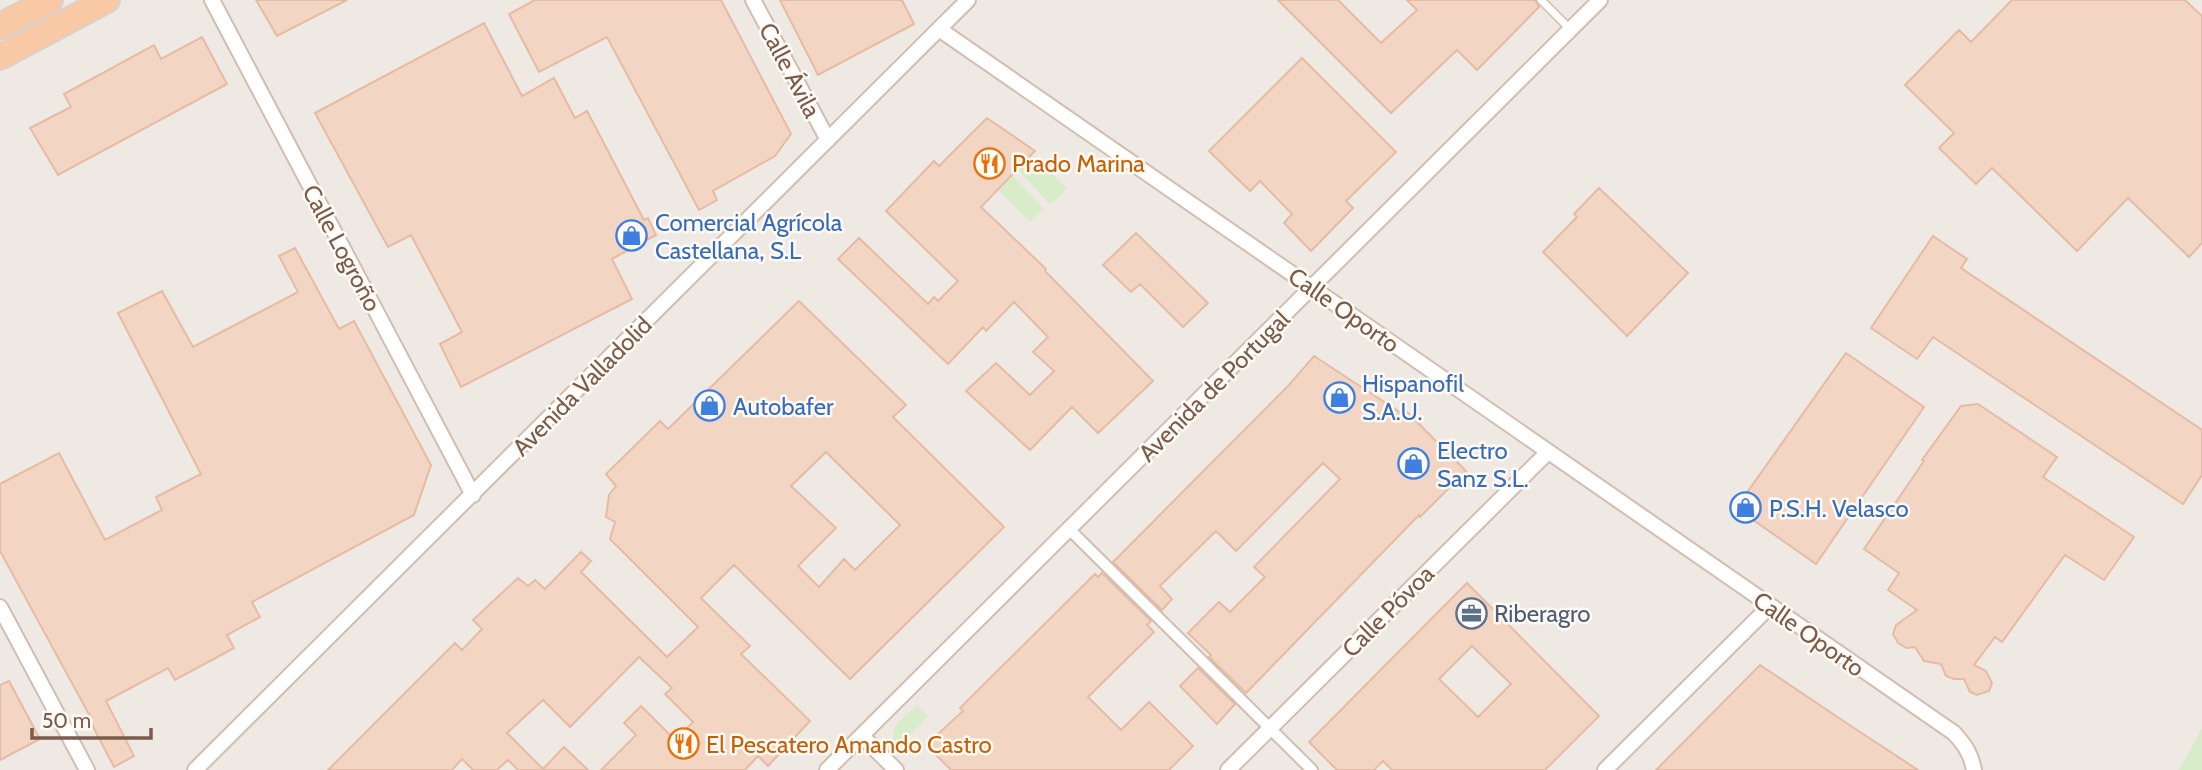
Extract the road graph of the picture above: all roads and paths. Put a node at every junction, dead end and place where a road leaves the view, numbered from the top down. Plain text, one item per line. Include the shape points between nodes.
1 (50, 0) edge
2 (107, 0) edge
3 (212, 0) edge
4 (753, 0) edge
5 (968, 0) edge
6 (1541, 0) edge
7 (1600, 0) edge
8 (0, 26) edge
9 (939, 29) junction
10 (1570, 29) junction
11 (0, 57) edge
12 (828, 140) junction
13 (1313, 288) junction
14 (1548, 452) junction
15 (473, 495) junction
16 (1069, 529) junction
17 (0, 607) edge
18 (1769, 607) junction
19 (1270, 728) junction
20 (862, 736) junction
21 (88, 770) edge
22 (195, 770) edge
23 (827, 770) edge
24 (896, 770) edge
25 (1228, 770) edge
26 (1312, 770) edge
27 (1605, 770) edge
28 (1974, 770) edge

1 - 8 highway
2 - 11 highway
3 - 15 street, Calle Logroño
4 - 12 street, Calle Ávila
5 - 9 street, Avenida Valladolid
6 - 10 lane
7 - 10 street, Avenida de Portugal
9 - 12 street, Avenida Valladolid
9 - 13 street, Calle Oporto
10 - 13 street, Avenida de Portugal
12 - 15 street, Avenida Valladolid
13 - 14 street, Calle Oporto
13 - 16 street, Avenida de Portugal
14 - 18 street, Calle Oporto
14 - 19 street, Calle Póvoa
15 - 22 street, Avenida Valladolid
16 - 19 street
16 - 20 street, Avenida de Portugal
17 - 21 street
18 - 27 street
18 - 28 street, Calle Oporto via 1954,733 1971,756
19 - 25 street, Calle Póvoa
19 - 26 street
20 - 23 street, Avenida de Portugal
20 - 24 street

